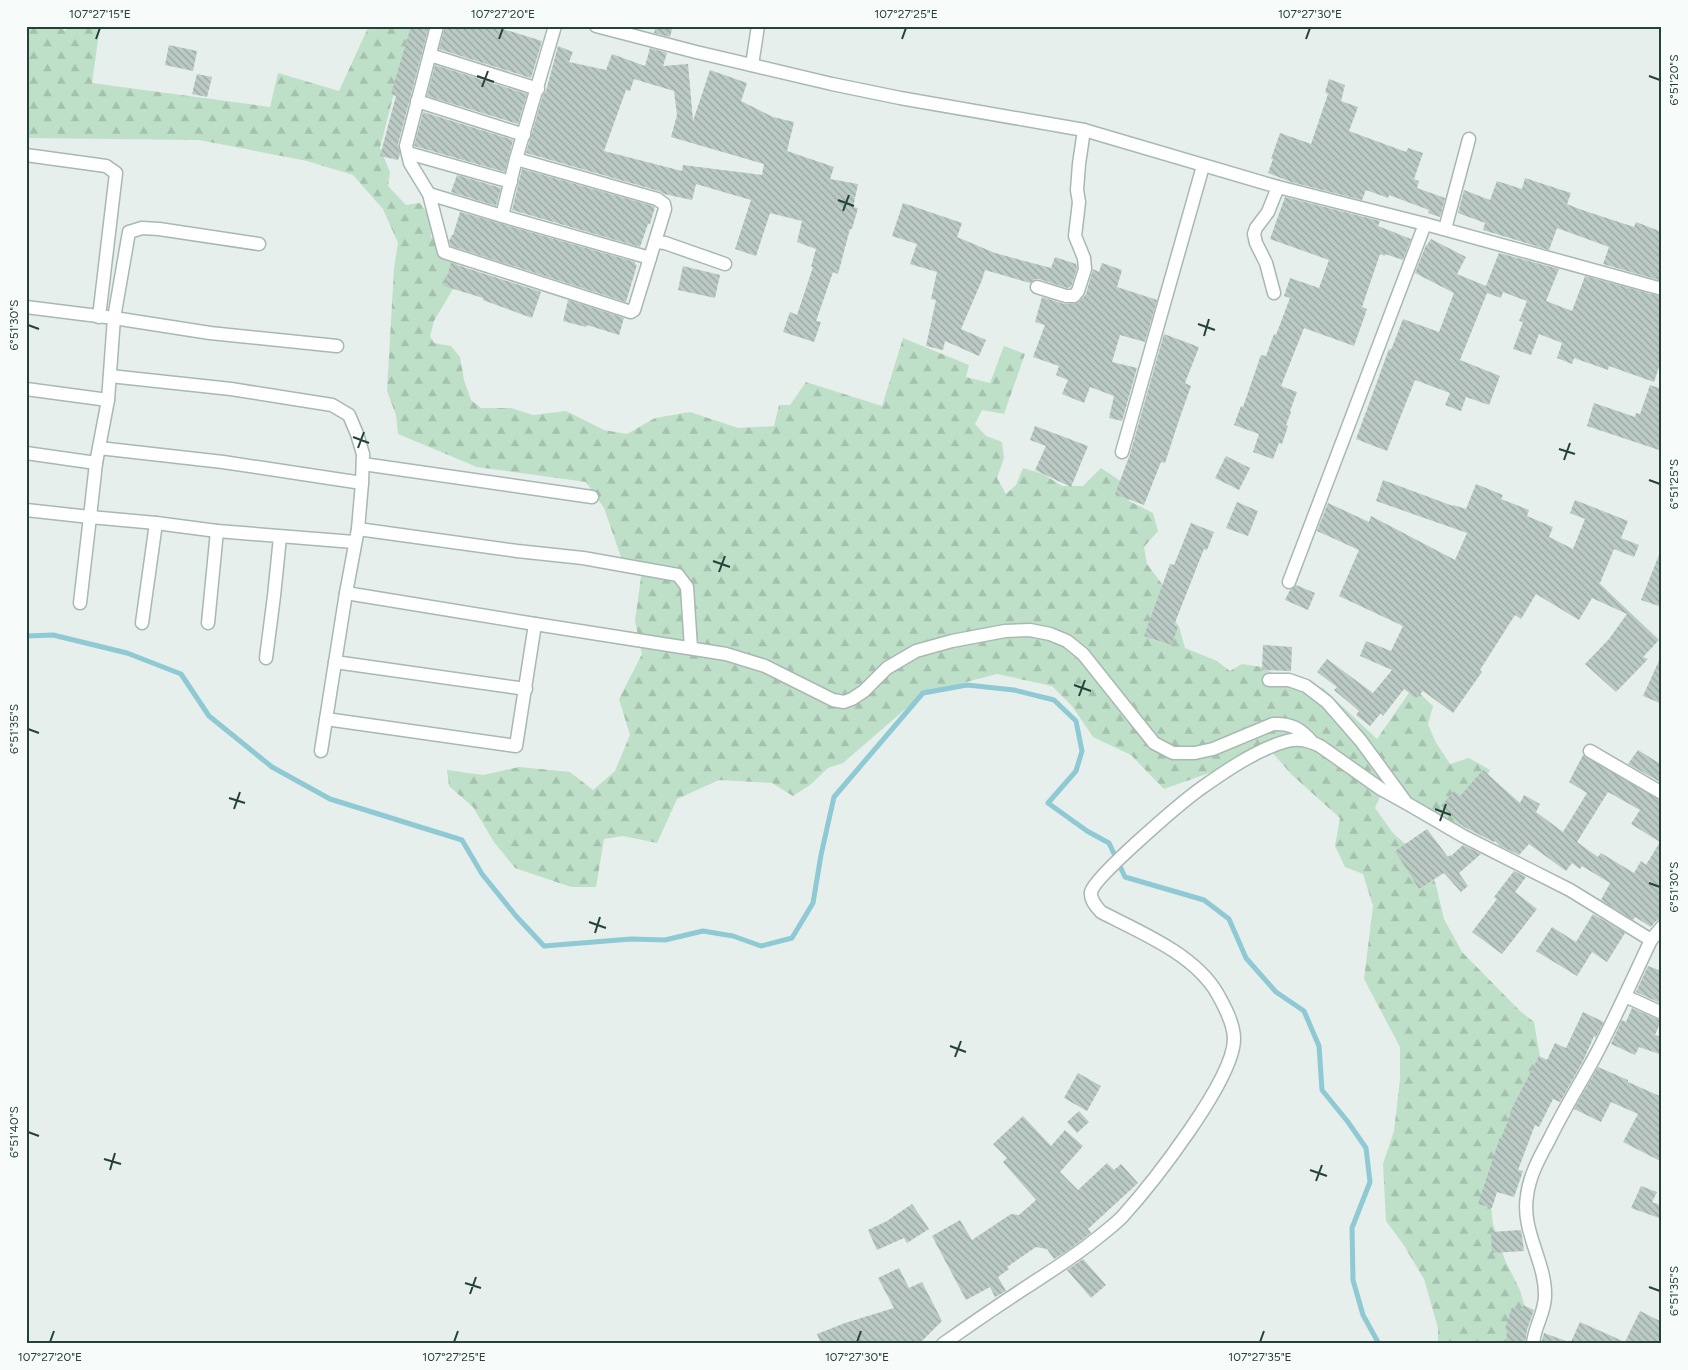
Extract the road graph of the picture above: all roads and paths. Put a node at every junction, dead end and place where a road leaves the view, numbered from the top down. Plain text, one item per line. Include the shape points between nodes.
1 (437, 26) edge
2 (555, 26) edge
3 (596, 26) edge
4 (758, 26) edge
5 (634, 31) edge
6 (430, 55) junction
7 (752, 65) junction
8 (538, 89) junction
9 (417, 102) junction
10 (1084, 130) junction
11 (524, 135) junction
12 (1470, 139) dead end
13 (408, 153) junction
14 (26, 155) edge
15 (516, 159) junction
16 (1203, 166) junction
17 (510, 182) junction
18 (1278, 187) junction
19 (429, 194) junction
20 (502, 216) junction
21 (1425, 224) junction
22 (1445, 229) junction
23 (656, 242) junction
24 (259, 244) dead end
25 (650, 258) junction
26 (725, 264) dead end
27 (1036, 287) dead end
28 (1662, 289) edge
29 (1274, 293) dead end
30 (26, 307) edge
31 (99, 317) junction
32 (114, 318) junction
33 (337, 346) dead end
34 (110, 376) junction
35 (26, 389) edge
36 (108, 400) junction
37 (99, 448) junction
38 (1122, 452) dead end
39 (26, 453) edge
40 (96, 463) junction
41 (363, 464) junction
42 (362, 483) junction
43 (592, 498) dead end
44 (26, 510) edge
45 (90, 516) junction
46 (156, 523) junction
47 (358, 529) junction
48 (217, 532) junction
49 (280, 537) junction
50 (354, 542) junction
51 (1290, 582) dead end
52 (346, 592) junction
53 (80, 603) dead end
54 (142, 623) dead end
55 (208, 623) dead end
56 (536, 624) junction
57 (690, 648) junction
58 (266, 658) dead end
59 (335, 662) junction
60 (1269, 680) dead end
61 (526, 688) junction
62 (326, 719) junction
63 (1312, 742) junction
64 (322, 751) dead end
65 (1590, 751) dead end
66 (1662, 793) edge
67 (1408, 804) junction
68 (1662, 927) edge
69 (1651, 940) junction
70 (1625, 996) junction
71 (1662, 1013) edge
72 (943, 1344) edge
73 (1532, 1344) edge

1 - 6 street
2 - 8 street
3 - 5 street
4 - 7 street
5 - 7 street
6 - 8 street
6 - 9 street
7 - 10 street via 900,98
8 - 11 street
9 - 11 street
9 - 13 street via 407,139
10 - 16 street
10 - 27 street via 1075,236 1085,269 1074,296
11 - 15 street
12 - 22 street
13 - 17 street
13 - 19 street via 410,163
14 - 31 street via 106,166 116,173
15 - 17 street
15 - 23 street via 661,201 665,208
16 - 18 street
16 - 38 street
17 - 20 street
18 - 21 street
18 - 29 street via 1254,234
19 - 20 street
19 - 25 street via 443,250 447,254 621,310 634,310
20 - 25 street
21 - 22 street
21 - 51 street
22 - 28 street
23 - 25 street
23 - 26 street
24 - 32 street via 179,231 142,228 129,232
30 - 31 street
31 - 32 street
32 - 33 street via 210,333
32 - 34 street
34 - 36 street
34 - 41 street via 332,405 349,415 363,454
35 - 36 street
36 - 37 street
37 - 40 street
37 - 42 street
39 - 40 street
40 - 45 street
41 - 42 street
41 - 43 street
42 - 47 street
44 - 45 street
45 - 46 street
45 - 53 street
46 - 48 street
46 - 54 street
47 - 50 street
47 - 57 street via 583,558 678,575 687,587
48 - 49 street
48 - 55 street
49 - 50 street
49 - 58 street
50 - 52 street
52 - 56 street
52 - 59 street
56 - 57 street
56 - 61 street
57 - 63 street via 726,654 765,666 833,700 844,702 864,692 887,668 916,651 1005,631 1030,630 1067,641 1082,654 1154,743 1173,753 1213,749 1273,724 1283,723 1299,728
59 - 61 street
59 - 62 street
60 - 67 street via 1289,680 1306,686 1327,702
61 - 62 street via 516,746
62 - 64 street
63 - 67 street
63 - 72 street via 1289,740 1276,744 1198,790 1128,850 1093,887 1091,899 1101,912 1181,956 1209,982 1231,1023 1234,1039 1231,1058 1215,1090 1188,1130 1120,1218 1075,1255
65 - 66 street
67 - 69 street via 1570,890
68 - 69 street
69 - 70 street
70 - 71 street
70 - 73 street via 1548,1140 1529,1184 1526,1220 1538,1256 1546,1297

